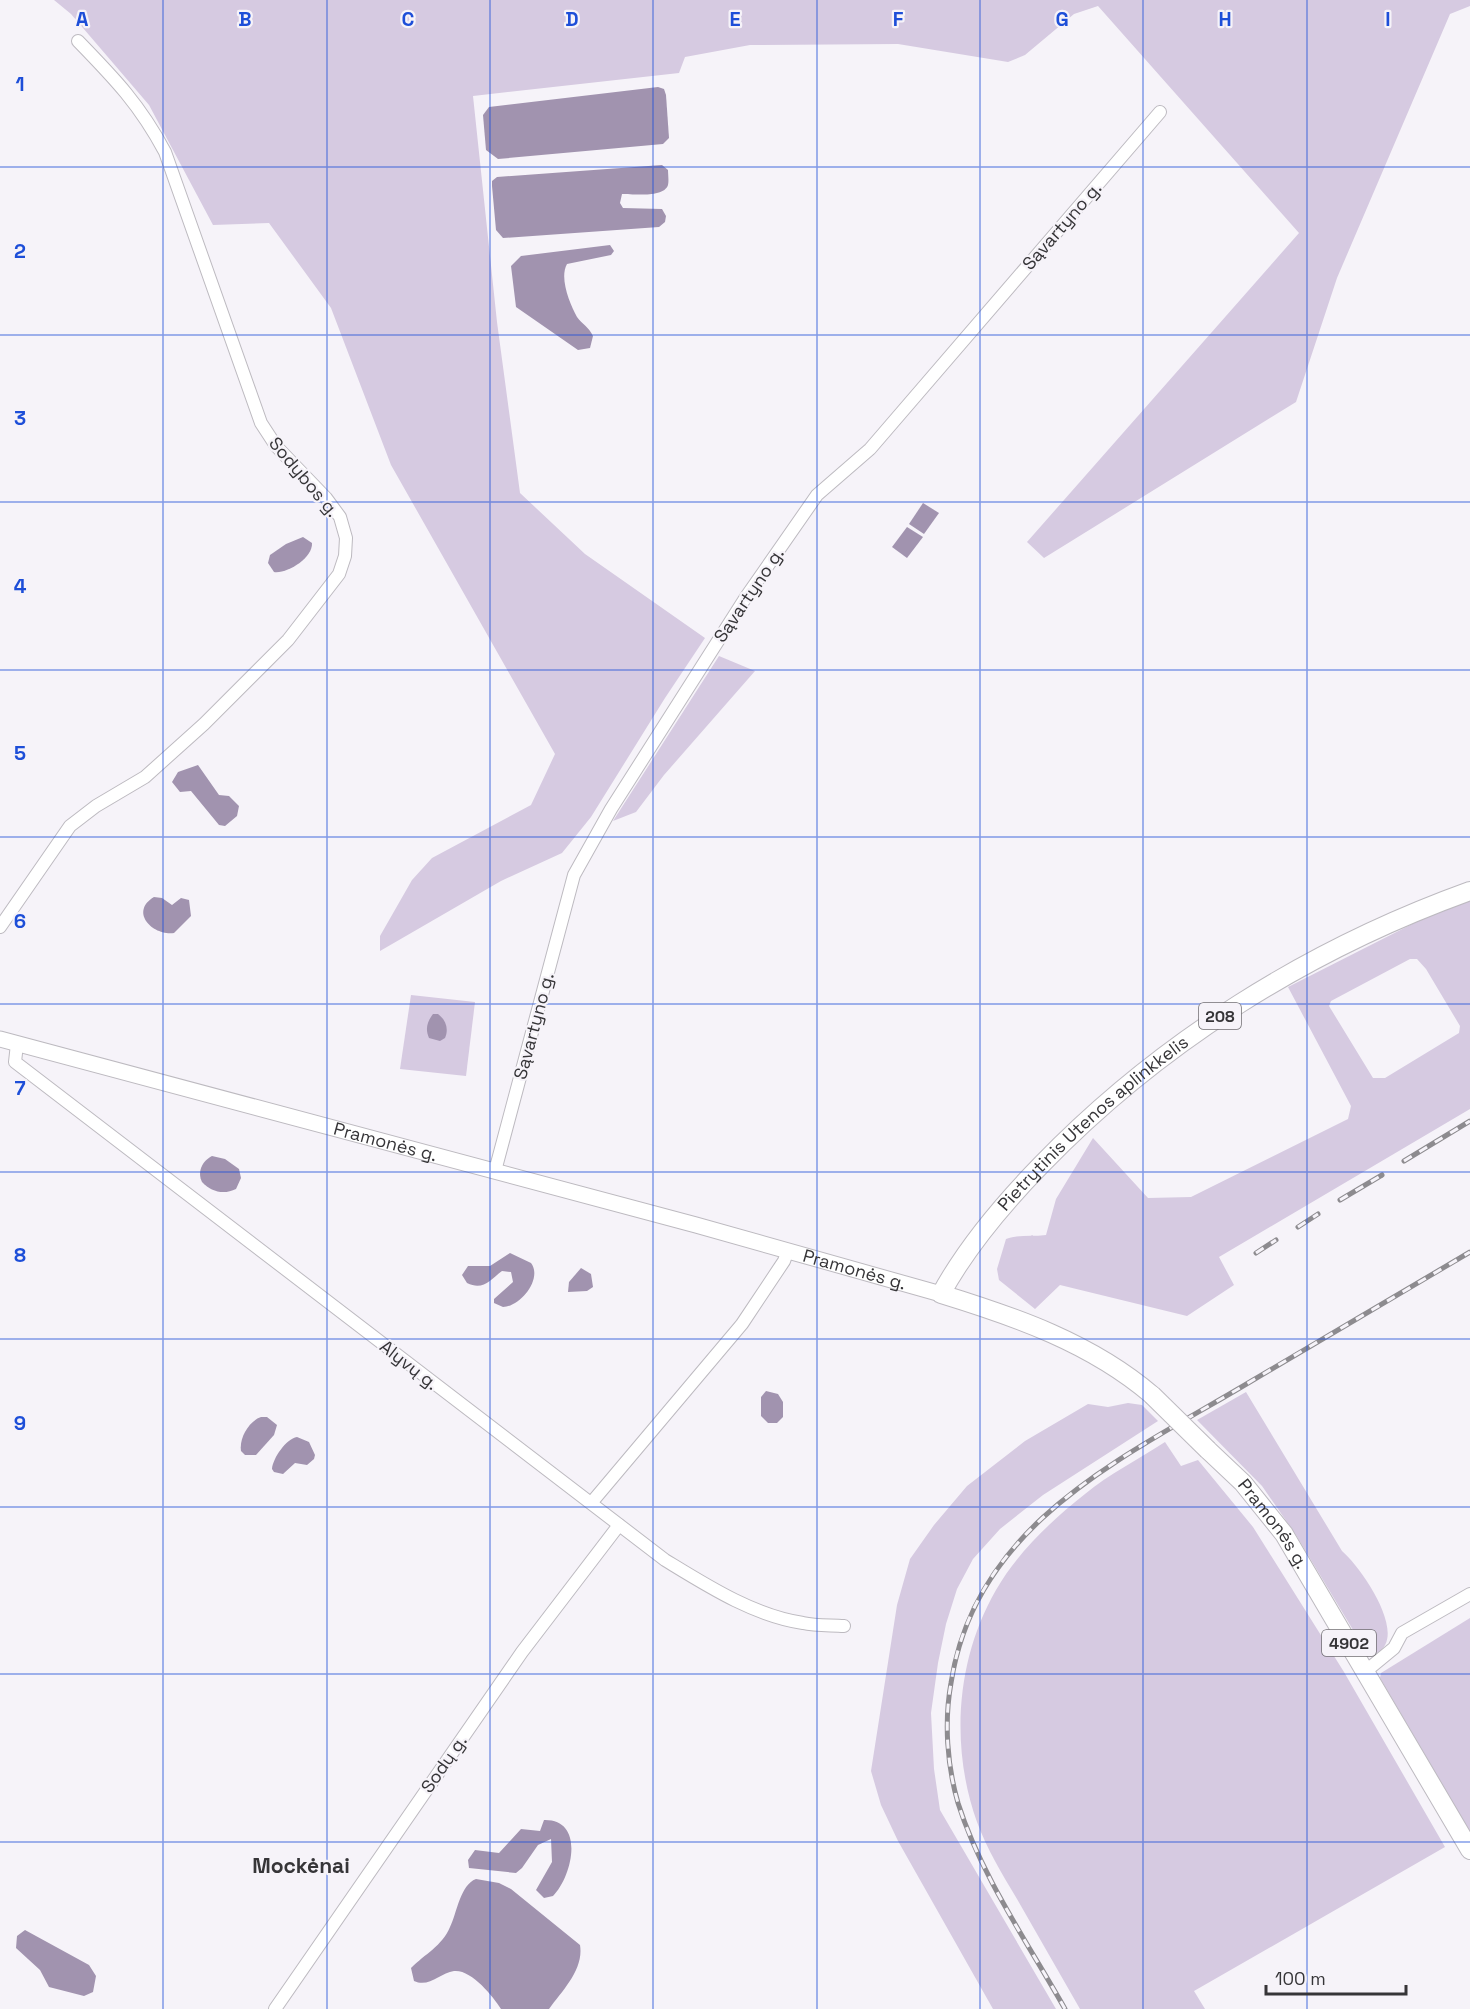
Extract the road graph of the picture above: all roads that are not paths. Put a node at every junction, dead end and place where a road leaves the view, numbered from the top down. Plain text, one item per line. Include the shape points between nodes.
1 (78, 41) dead end
2 (1160, 112) dead end
3 (1470, 891) edge
4 (0, 927) edge
5 (0, 1039) edge
6 (17, 1044) junction
7 (495, 1171) junction
8 (788, 1250) junction
9 (941, 1294) junction
10 (592, 1502) junction
11 (619, 1525) junction
12 (1470, 1594) edge
13 (844, 1626) dead end
14 (1366, 1671) junction
15 (1470, 1850) edge
16 (275, 2009) edge

1 - 4 street, Sodybos g. via 147,117 160,143 261,423 276,446 340,517 346,538 345,556 339,574 261,669 145,777 70,826
2 - 7 street, Sąvartyno g. via 870,449 817,495 746,597 611,808 574,875
3 - 9 highway, Pietrytinis Utenos aplinkkelis / 208 via 1404,917 1308,964 1253,995 1158,1059 1091,1116 1028,1179 963,1257
5 - 6 main road, Pramonės g. / 4902
6 - 7 main road, Pramonės g. / 4902
6 - 10 street, Alyvų g. via 15,1062
7 - 8 main road, Pramonės g. / 4902
8 - 9 main road, Pramonės g. / 4902
8 - 10 street via 742,1324
9 - 14 highway, Pramonės g. / 4902, bridge via 1014,1317 1075,1344 1107,1361 1152,1395 1243,1483 1284,1534
10 - 11 street, Alyvų g.
11 - 13 street, Alyvų g. via 704,1584 751,1606 803,1624
11 - 16 street, Sodų g. via 522,1652
12 - 14 street via 1402,1633 1394,1648
14 - 15 highway, Pramonės g. / 4902

